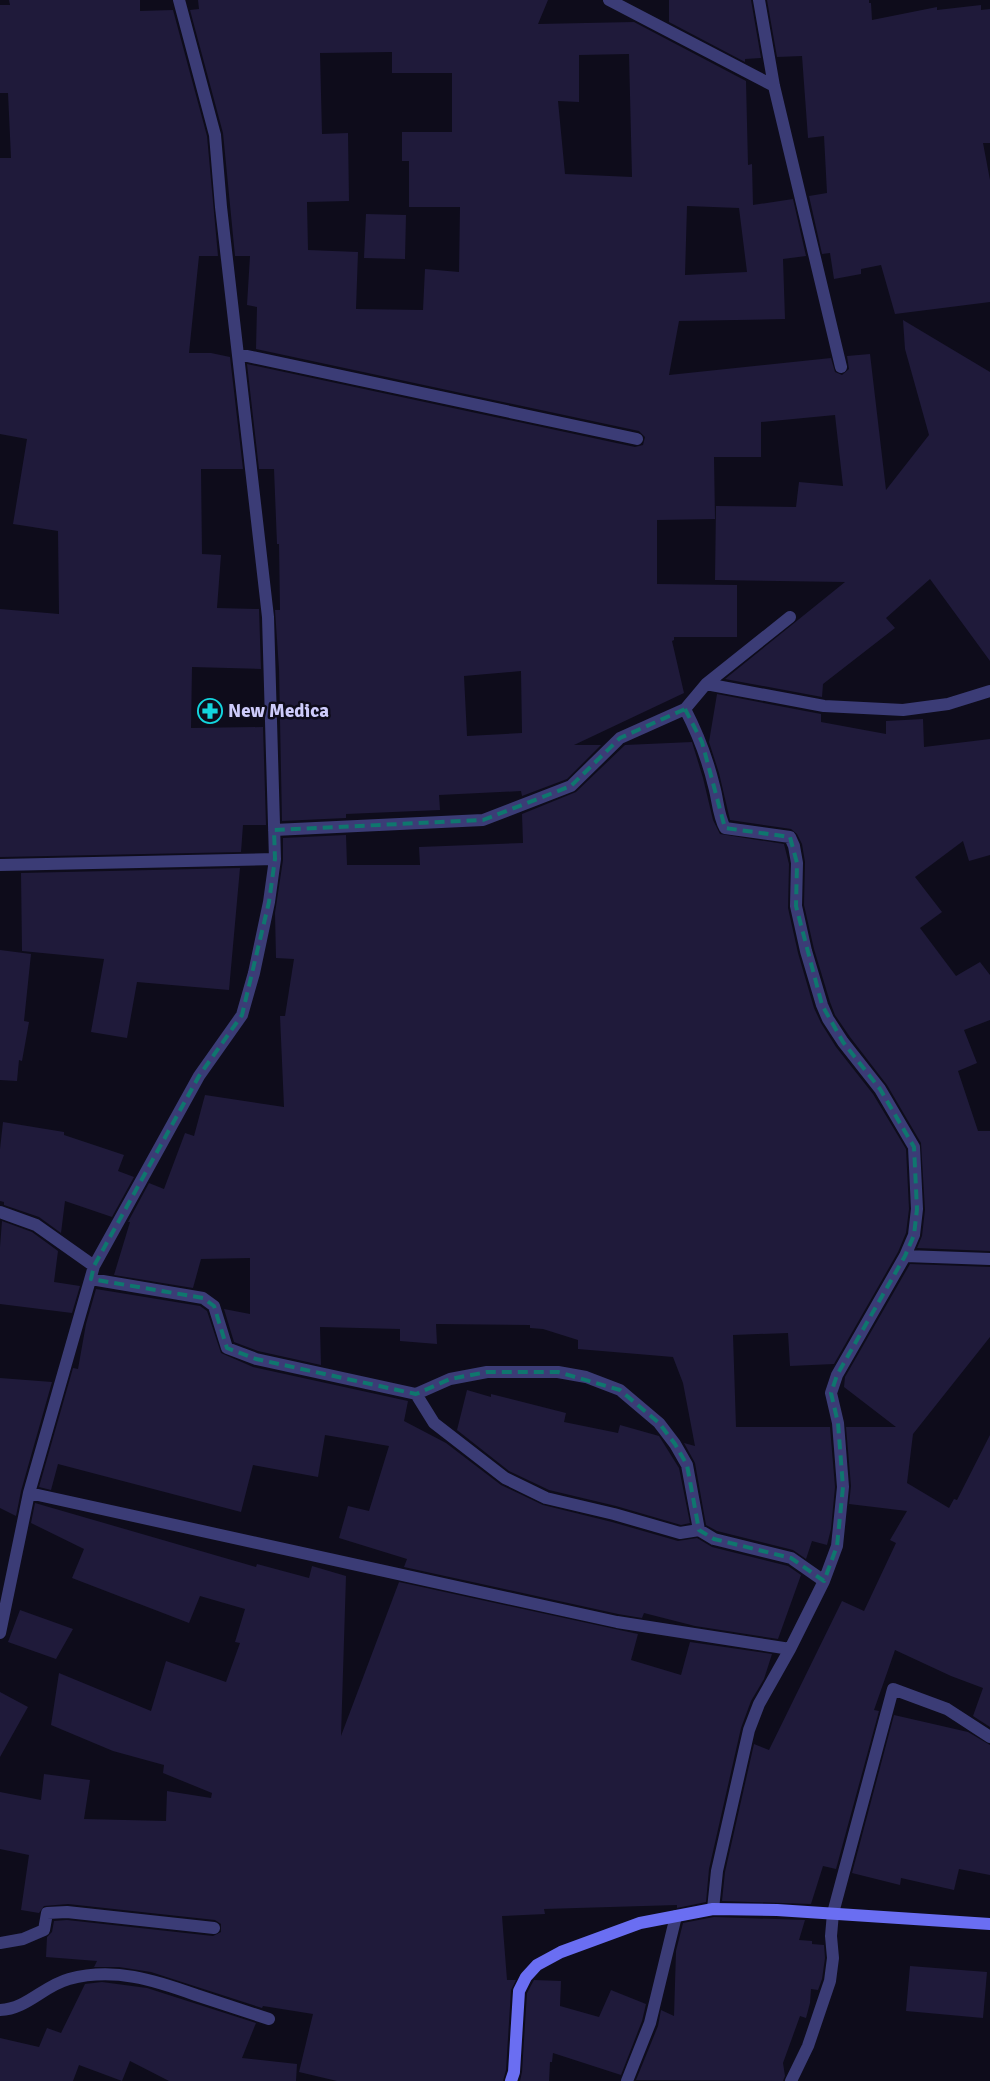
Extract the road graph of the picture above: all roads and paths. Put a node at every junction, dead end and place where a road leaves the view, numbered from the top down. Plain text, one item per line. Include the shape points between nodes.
1 (179, 0) edge
2 (609, 0) edge
3 (759, 0) edge
4 (774, 86) junction
5 (238, 354) junction
6 (842, 367) dead end
7 (637, 439) dead end
8 (790, 617) dead end
9 (706, 684) junction
10 (990, 691) edge
11 (685, 709) junction
12 (274, 830) junction
13 (275, 859) junction
14 (0, 865) edge
15 (0, 1212) edge
16 (905, 1256) junction
17 (990, 1259) edge
18 (92, 1272) junction
19 (416, 1394) junction
20 (29, 1493) junction
21 (699, 1530) junction
22 (824, 1581) junction
23 (0, 1633) edge
24 (790, 1649) junction
25 (990, 1737) edge
26 (713, 1909) junction
27 (833, 1913) junction
28 (676, 1916) junction
29 (990, 1924) edge
30 (214, 1928) dead end
31 (0, 1943) edge
32 (0, 2010) edge
33 (269, 2019) dead end
34 (511, 2081) edge
35 (627, 2081) edge
36 (791, 2081) edge

1 - 5 street via 215,135
2 - 4 street
3 - 4 street
4 - 6 street
5 - 7 street
5 - 12 street via 268,617
8 - 9 street
9 - 10 street via 824,706 903,710 948,704
9 - 11 street
11 - 12 street via 620,738 571,786 483,820
11 - 16 street via 702,742 724,828 790,837 794,846 796,906 822,1005 843,1042 880,1089 914,1147 917,1209 914,1235
12 - 13 street
13 - 14 street
13 - 18 street via 262,937 242,1015 198,1076
15 - 18 street via 36,1225
16 - 17 street
16 - 22 street via 837,1374 831,1392 838,1423 843,1488 837,1546
18 - 19 street via 203,1298 214,1306 227,1348 256,1359
18 - 20 street
19 - 21 street via 434,1423 505,1478 546,1498 680,1533
19 - 21 street via 450,1379 487,1372 558,1372 586,1377 620,1390 659,1423 675,1444 686,1466
20 - 23 street
20 - 24 street via 617,1622
21 - 22 street via 714,1539 791,1558
22 - 24 street
24 - 26 street via 759,1704 749,1730 717,1871
25 - 27 street via 947,1709 893,1689
26 - 27 street
26 - 28 street
27 - 29 street
27 - 36 street via 830,1981 808,2046
28 - 34 street via 640,1923 596,1938 537,1965 519,1991
28 - 35 street via 652,2014
30 - 31 street via 67,1912 47,1914 44,1930 23,1939
32 - 33 street via 25,2005 53,1985 68,1979 109,1973 150,1979

